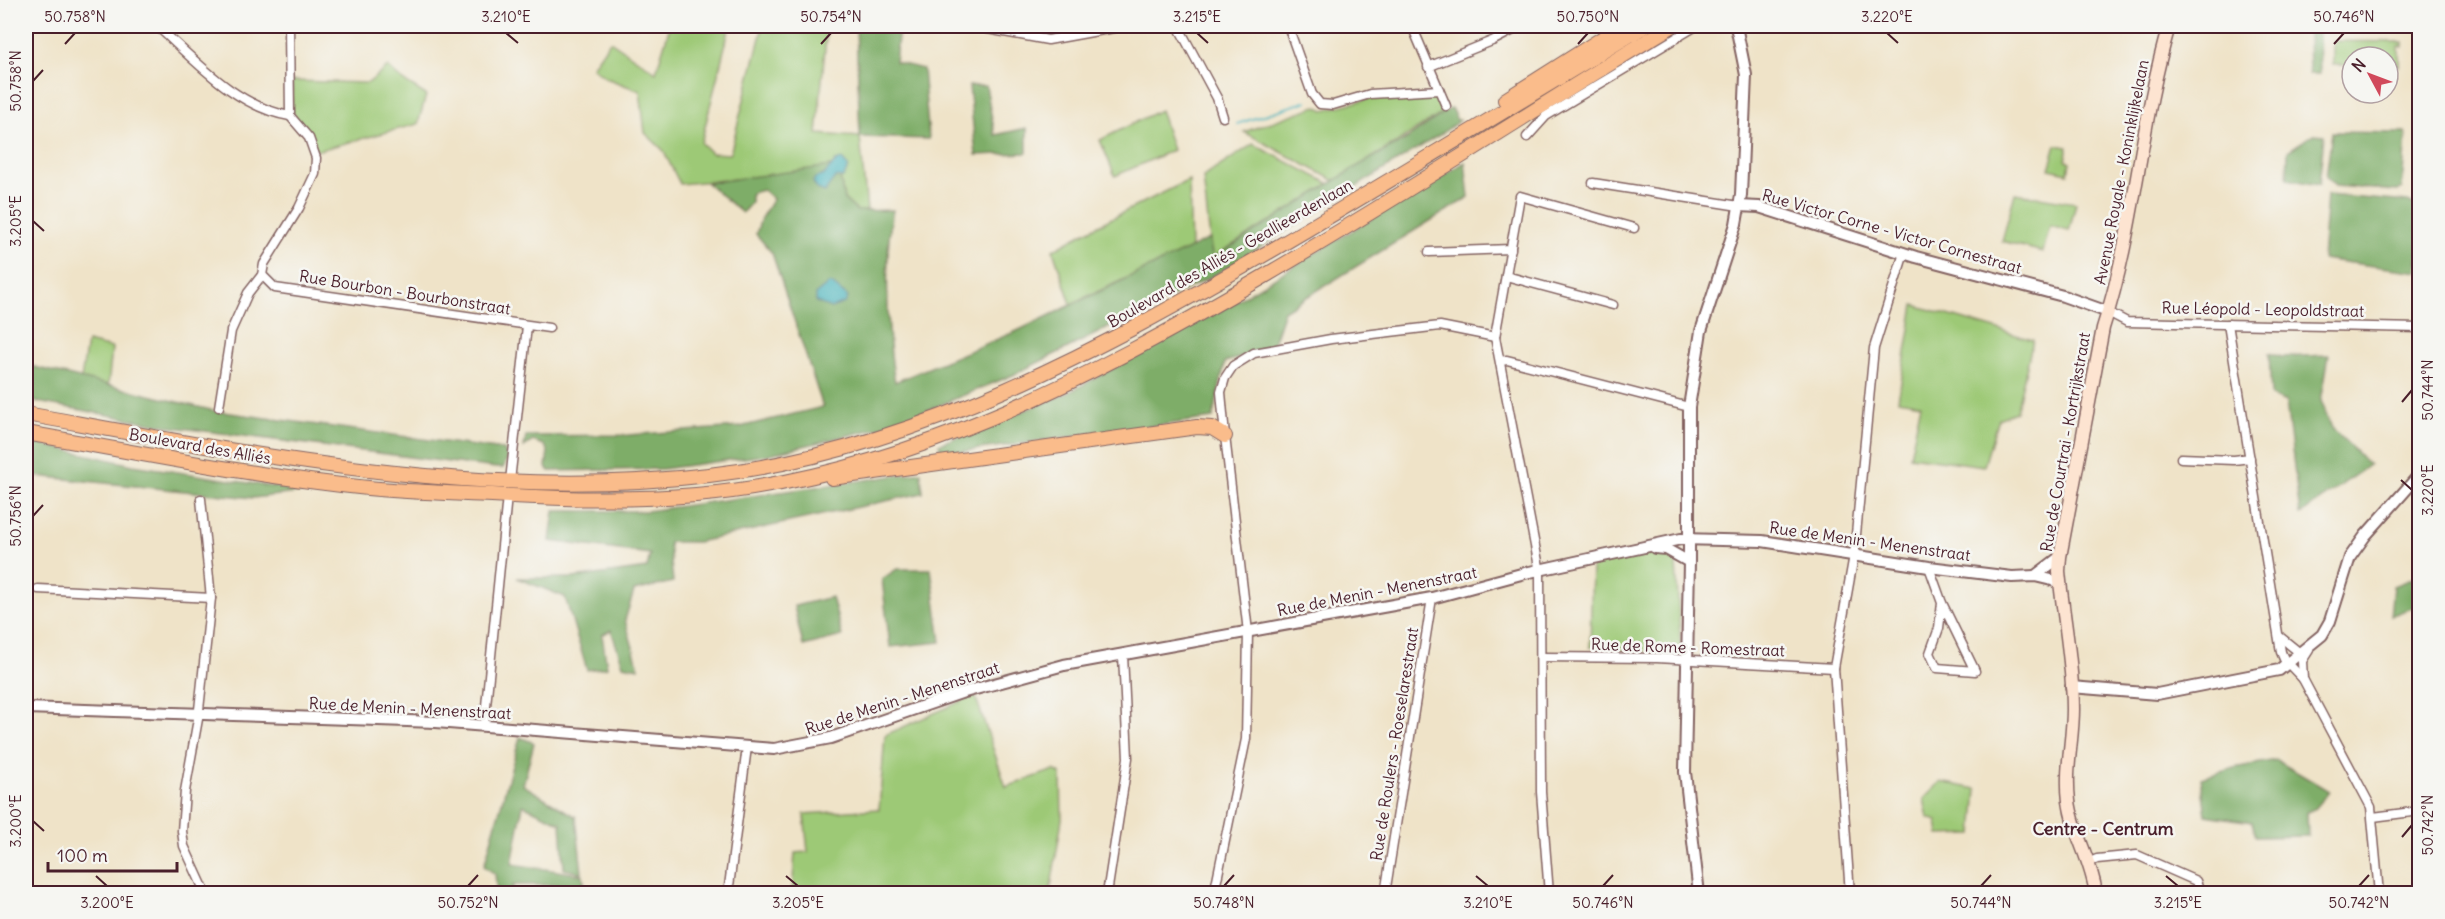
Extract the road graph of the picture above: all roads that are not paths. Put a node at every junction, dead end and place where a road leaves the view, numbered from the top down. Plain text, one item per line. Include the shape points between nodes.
1 (157, 26) edge
2 (289, 26) edge
3 (972, 26) edge
4 (1125, 26) edge
5 (1178, 26) edge
6 (1288, 26) edge
7 (1412, 26) edge
8 (1521, 26) edge
9 (1622, 26) edge
10 (1645, 26) edge
11 (1672, 26) edge
12 (1696, 26) edge
13 (1736, 26) edge
14 (2166, 29) edge
15 (1428, 67) junction
16 (1439, 90) junction
17 (1446, 106) dead end
18 (290, 116) junction
19 (1223, 117) dead end
20 (1527, 137) dead end
21 (1447, 144) junction
22 (1593, 183) dead end
23 (1739, 206) junction
24 (1634, 228) dead end
25 (1511, 249) junction
26 (1429, 252) dead end
27 (1904, 253) junction
28 (262, 275) junction
29 (1506, 276) junction
30 (1613, 305) dead end
31 (2108, 312) junction
32 (2229, 324) junction
33 (527, 326) junction
34 (549, 328) dead end
35 (2420, 328) edge
36 (1495, 337) junction
37 (1501, 361) junction
38 (26, 406) edge
39 (219, 407) dead end
40 (1689, 407) junction
41 (26, 414) edge
42 (56, 420) junction
43 (26, 434) edge
44 (1225, 436) junction
45 (236, 451) joint
46 (2181, 458) dead end
47 (2250, 458) junction
48 (2420, 474) edge
49 (510, 481) junction
50 (761, 486) junction
51 (507, 496) junction
52 (201, 499) dead end
53 (1689, 538) junction
54 (1631, 550) junction
55 (1854, 555) junction
56 (2060, 557) junction
57 (1689, 562) junction
58 (1929, 567) junction
59 (1540, 572) junction
60 (2035, 576) junction
61 (2060, 577) junction
62 (38, 589) dead end
63 (211, 597) junction
64 (1432, 598) junction
65 (1942, 603) junction
66 (1248, 632) junction
67 (2278, 636) junction
68 (2313, 645) junction
69 (2300, 653) junction
70 (1123, 655) junction
71 (1542, 657) junction
72 (1688, 661) junction
73 (2288, 664) junction
74 (1834, 668) junction
75 (2303, 679) junction
76 (2071, 687) junction
77 (26, 708) edge
78 (198, 714) junction
79 (484, 726) junction
80 (747, 747) junction
81 (2420, 811) edge
82 (2373, 817) junction
83 (2088, 863) junction
84 (206, 894) edge
85 (728, 894) edge
86 (1107, 894) edge
87 (1214, 894) edge
88 (1385, 894) edge
89 (1548, 894) edge
90 (1699, 894) edge
91 (1850, 894) edge
92 (2096, 894) edge
93 (2201, 894) edge
94 (2379, 894) edge

1 - 18 street via 238,95
2 - 18 street
3 - 4 street via 1048,40
5 - 19 street via 1217,98
6 - 16 street via 1311,94 1320,104 1332,105 1370,94
7 - 15 street
8 - 15 street
9 - 21 highway via 1521,88
10 - 21 highway, Boulevard des Alliés - Geallieerdenlaan
11 - 50 highway via 1436,173 1168,332 1054,390 936,438 827,472
12 - 20 street via 1546,116
13 - 23 street via 1746,81
14 - 31 main road, Avenue Royale - Koninklijkelaan
15 - 16 street
16 - 17 street
18 - 28 street via 309,138 316,158 315,174 313,184 264,264
21 - 49 highway, Boulevard des Alliés - Geallieerdenlaan via 1151,321 1048,371 874,441 813,457 717,474 619,482
22 - 23 street, Rue Victor Corne - Victor Cornestraat
23 - 27 street, Rue Victor Corne - Victor Cornestraat via 1759,207
23 - 40 street via 1701,331
24 - 25 street via 1520,196
25 - 26 street
25 - 29 street
27 - 31 street, Rue Victor Corne - Victor Cornestraat
27 - 55 street via 1874,348
28 - 33 street, Rue Bourbon - Bourbonstraat via 275,288
28 - 39 street via 248,293 231,331
29 - 30 street
29 - 36 street
31 - 32 street, Rue Léopold - Leopoldstraat via 2127,322
31 - 56 main road, Rue de Courtrai - Kortrijkstraat
32 - 35 street, Rue Léopold - Leopoldstraat
32 - 47 street
33 - 34 street, Rue Bourbon - Bourbonstraat
33 - 49 street
36 - 37 street
36 - 44 street via 1440,326 1254,353 1233,366 1225,378 1221,392
37 - 40 street
37 - 59 street
38 - 42 highway
40 - 53 street
41 - 42 highway, Boulevard des Alliés
42 - 45 highway, Boulevard des Alliés
43 - 51 highway, Boulevard des Alliés via 247,472 369,488
44 - 50 highway via 1212,428 1197,427
44 - 66 street
45 - 49 highway, Boulevard des Alliés - Geallieerdenlaan via 380,471
46 - 47 street
47 - 67 street
48 - 68 street via 2354,550 2328,627
50 - 51 highway via 699,495 610,500
51 - 79 street
52 - 63 street
53 - 54 street, Rue de Menin - Menenstraat
53 - 55 street, Rue de Menin - Menenstraat via 1762,541
53 - 57 street
54 - 57 street, Rue de Menin - Menenstraat via 1666,549
54 - 59 street, Rue de Menin - Menenstraat
55 - 58 street, Rue de Menin - Menenstraat
55 - 74 street
56 - 60 street
56 - 61 main road, Rue de Courtrai - Kortrijkstraat
57 - 72 street
58 - 60 street, Rue de Menin - Menenstraat
58 - 65 street
59 - 64 street, Rue de Menin - Menenstraat
59 - 71 street
60 - 61 street, Rue de Menin - Menenstraat
61 - 76 main road, Rue de Courtrai - Kortrijkstraat
62 - 63 street
63 - 78 street
64 - 66 street, Rue de Menin - Menenstraat
64 - 88 street, Rue de Roulers - Roeselarestraat
65 - 65 street via 1939,628 1930,652 1937,668 1975,671
66 - 70 street, Rue de Menin - Menenstraat
66 - 87 street via 1246,739
67 - 69 street
67 - 73 street
68 - 69 street
68 - 75 street via 2302,661
69 - 73 street
70 - 80 street, Rue de Menin - Menenstraat via 1064,665 961,693 812,743 774,749
70 - 86 street via 1128,758
71 - 72 street, Rue de Rome - Romestraat
71 - 89 street via 1541,792
72 - 74 street, Rue de Rome - Romestraat
72 - 90 street via 1684,772
73 - 75 street
73 - 76 street via 2275,672 2169,693 2133,694
74 - 91 street
75 - 82 street
76 - 83 main road, Rue de Courtrai - Kortrijkstraat via 2068,795
77 - 78 street, Rue de Menin - Menenstraat
78 - 79 street, Rue de Menin - Menenstraat
78 - 84 street via 182,831 184,846
79 - 80 street, Rue de Menin - Menenstraat
80 - 85 street
81 - 82 street
82 - 94 street
83 - 92 main road, Rue de Courtrai - Kortrijkstraat
83 - 93 street via 2137,855 2196,881

